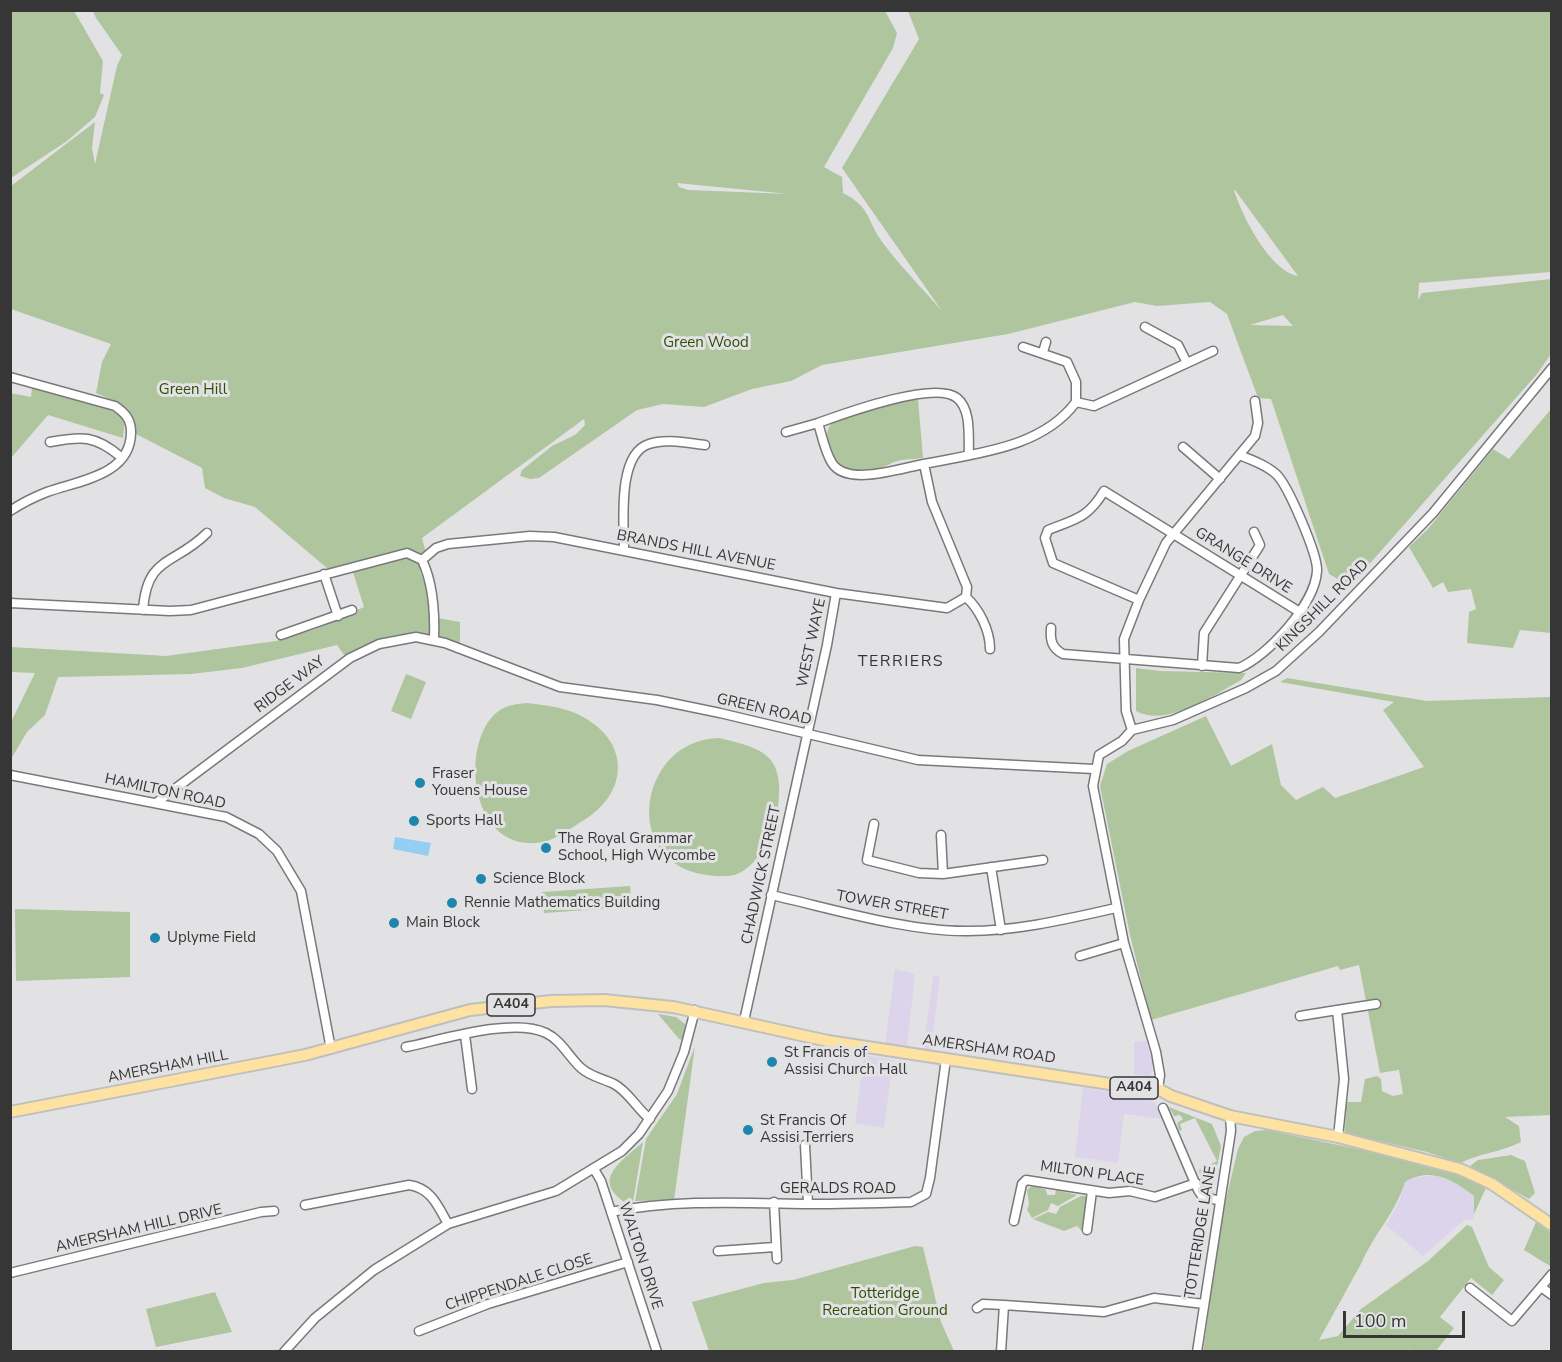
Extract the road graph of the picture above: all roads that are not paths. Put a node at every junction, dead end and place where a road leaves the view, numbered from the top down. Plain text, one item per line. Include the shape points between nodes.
1 (1145, 327) dead end
2 (1046, 342) dead end
3 (1023, 347) dead end
4 (1213, 351) dead end
5 (1043, 352) junction
6 (1186, 361) junction
7 (1551, 368) edge
8 (10, 377) edge
9 (1255, 401) dead end
10 (1076, 402) junction
11 (818, 423) junction
12 (786, 432) dead end
13 (50, 442) dead end
14 (705, 446) dead end
15 (1183, 447) dead end
16 (969, 455) junction
17 (1239, 455) junction
18 (121, 457) junction
19 (924, 464) junction
20 (1220, 479) junction
21 (10, 511) edge
22 (1254, 532) dead end
23 (207, 533) dead end
24 (1174, 534) junction
25 (624, 550) junction
26 (422, 560) junction
27 (324, 574) junction
28 (1240, 576) junction
29 (836, 593) junction
30 (966, 597) junction
31 (1139, 600) junction
32 (10, 603) edge
33 (143, 610) junction
34 (352, 610) dead end
35 (1298, 611) junction
36 (338, 616) junction
37 (1051, 628) dead end
38 (281, 635) dead end
39 (434, 640) junction
40 (990, 649) dead end
41 (1124, 659) junction
42 (1202, 666) junction
43 (1132, 730) junction
44 (806, 733) junction
45 (1094, 769) junction
46 (10, 775) edge
47 (177, 788) junction
48 (156, 803) junction
49 (183, 808) junction
50 (874, 824) dead end
51 (941, 835) dead end
52 (1043, 860) dead end
53 (991, 867) junction
54 (943, 874) junction
55 (771, 895) junction
56 (1116, 908) junction
57 (1001, 930) junction
58 (1124, 943) junction
59 (1080, 956) dead end
60 (1376, 1004) dead end
61 (695, 1010) junction
62 (1337, 1010) junction
63 (1300, 1016) dead end
64 (744, 1022) junction
65 (465, 1035) junction
66 (406, 1047) dead end
67 (331, 1049) junction
68 (946, 1059) junction
69 (472, 1089) dead end
70 (1158, 1089) junction
71 (1163, 1108) dead end
72 (10, 1112) edge
73 (1230, 1116) junction
74 (650, 1119) junction
75 (1338, 1137) junction
76 (805, 1145) dead end
77 (594, 1169) junction
78 (1196, 1183) junction
79 (1092, 1191) junction
80 (1220, 1201) junction
81 (774, 1202) junction
82 (808, 1204) junction
83 (305, 1205) dead end
84 (274, 1211) dead end
85 (611, 1212) junction
86 (1014, 1221) dead end
87 (448, 1224) junction
88 (1551, 1226) edge
89 (1087, 1230) dead end
90 (775, 1247) junction
91 (718, 1251) dead end
92 (777, 1259) dead end
93 (628, 1262) junction
94 (10, 1273) edge
95 (1551, 1274) edge
96 (1541, 1287) junction
97 (1470, 1288) dead end
98 (1551, 1295) edge
99 (1204, 1304) junction
100 (1004, 1305) junction
101 (977, 1308) dead end
102 (419, 1331) dead end
103 (284, 1352) edge
104 (657, 1352) edge
105 (1001, 1352) edge
106 (1197, 1352) edge

1 - 6 street via 1178,345
2 - 5 street
3 - 5 street
4 - 6 street
5 - 10 street via 1066,362 1076,382
6 - 10 street via 1094,405
7 - 43 street, KINGSHILL ROAD via 1433,513 1319,632 1276,671 1173,720
8 - 18 street via 115,406 127,416 131,429 129,444
9 - 17 street via 1255,436
10 - 16 street via 1053,426 999,449
11 - 12 street
11 - 16 street via 868,404 942,393 956,397 966,411
11 - 19 street via 832,463 843,474 858,476
13 - 18 street via 80,436 106,444
14 - 25 street via 650,443 635,452 628,467
15 - 20 street
16 - 19 street
17 - 20 street
17 - 35 street via 1264,466 1285,485 1314,556 1317,570 1312,589
18 - 21 street via 96,477 30,499
19 - 30 street via 932,502 967,587
20 - 24 street
22 - 28 street via 1260,545
23 - 33 street via 186,552 154,570 144,592
24 - 28 street, GRANGE DRIVE
24 - 31 street
24 - 31 street, GRANGE DRIVE via 1104,491 1084,516 1048,530 1045,538 1053,562
25 - 26 street, BRANDS HILL AVENUE via 530,536 448,544
25 - 29 street, BRANDS HILL AVENUE
26 - 27 street via 407,553
26 - 39 street via 432,594
27 - 33 street via 212,606
27 - 36 street
28 - 35 street, GRANGE DRIVE
28 - 42 street via 1204,633
29 - 30 street, BRANDS HILL AVENUE via 947,608
29 - 44 street, WEST WAYE
30 - 40 street via 976,607
31 - 41 street via 1124,639
32 - 33 street
34 - 36 street
35 - 42 street via 1284,635 1248,664 1239,669
36 - 38 street
37 - 41 street via 1055,650 1063,654
39 - 44 street, GREEN ROAD via 560,687 657,700
39 - 47 street, RIDGE WAY via 416,637 391,641 357,654
41 - 42 street
41 - 43 street via 1126,711
43 - 45 street, KINGSHILL ROAD via 1099,755
44 - 45 street, GREEN ROAD via 918,760
44 - 55 street, CHADWICK STREET
45 - 56 street via 1093,786
46 - 48 street, HAMILTON ROAD
47 - 48 street, RIDGE WAY
47 - 49 street
48 - 49 street, HAMILTON ROAD
49 - 67 street, HAMILTON ROAD via 225,817 251,830 277,851 291,872 307,914
50 - 54 street via 867,860 919,873
51 - 54 street
52 - 53 street
53 - 54 street
53 - 57 street
55 - 57 street, TOWER STREET via 921,928
55 - 64 street, CHADWICK STREET
56 - 57 street, TOWER STREET
56 - 58 street
58 - 59 street
58 - 70 street via 1156,1052
60 - 62 street
61 - 64 main road, AMERSHAM ROAD / A404
61 - 67 main road, AMERSHAM ROAD / A404 via 604,1000 528,1003 470,1010
61 - 74 street via 679,1067
62 - 63 street
62 - 75 street via 1344,1079
64 - 68 main road, AMERSHAM ROAD / A404 via 828,1041
65 - 66 street
65 - 69 street
65 - 74 street via 523,1028 545,1032 585,1071 615,1084
67 - 72 main road, AMERSHAM HILL / A404
68 - 70 main road, AMERSHAM ROAD / A404
68 - 82 street, GERALDS ROAD via 926,1194 911,1203
70 - 73 main road, AMERSHAM ROAD / A404
71 - 78 street
73 - 75 main road, AMERSHAM ROAD / A404
73 - 80 street, TOTTERIDGE LANE
74 - 77 street via 622,1151
75 - 88 main road, AMERSHAM ROAD / A404 via 1460,1169 1492,1184
76 - 82 street
77 - 85 street, WALTON DRIVE
77 - 87 street via 556,1191
78 - 79 street, MILTON PLACE via 1155,1197 1130,1191
78 - 80 street via 1202,1196
79 - 86 street, MILTON PLACE via 1026,1180
79 - 89 street
80 - 99 street, TOTTERIDGE LANE
81 - 82 street, GERALDS ROAD
81 - 85 street, GERALDS ROAD via 643,1206
81 - 90 street
83 - 87 street via 420,1186
84 - 94 street, AMERSHAM HILL DRIVE
85 - 93 street, WALTON DRIVE
87 - 103 street via 374,1270 315,1317
90 - 91 street
90 - 92 street
93 - 102 street, CHIPPENDALE CLOSE via 488,1304
93 - 104 street, WALTON DRIVE
95 - 96 street
96 - 97 street via 1512,1322
96 - 98 street
99 - 100 street via 1154,1298 1104,1312
99 - 106 street, TOTTERIDGE LANE
100 - 101 street via 983,1304
100 - 105 street

